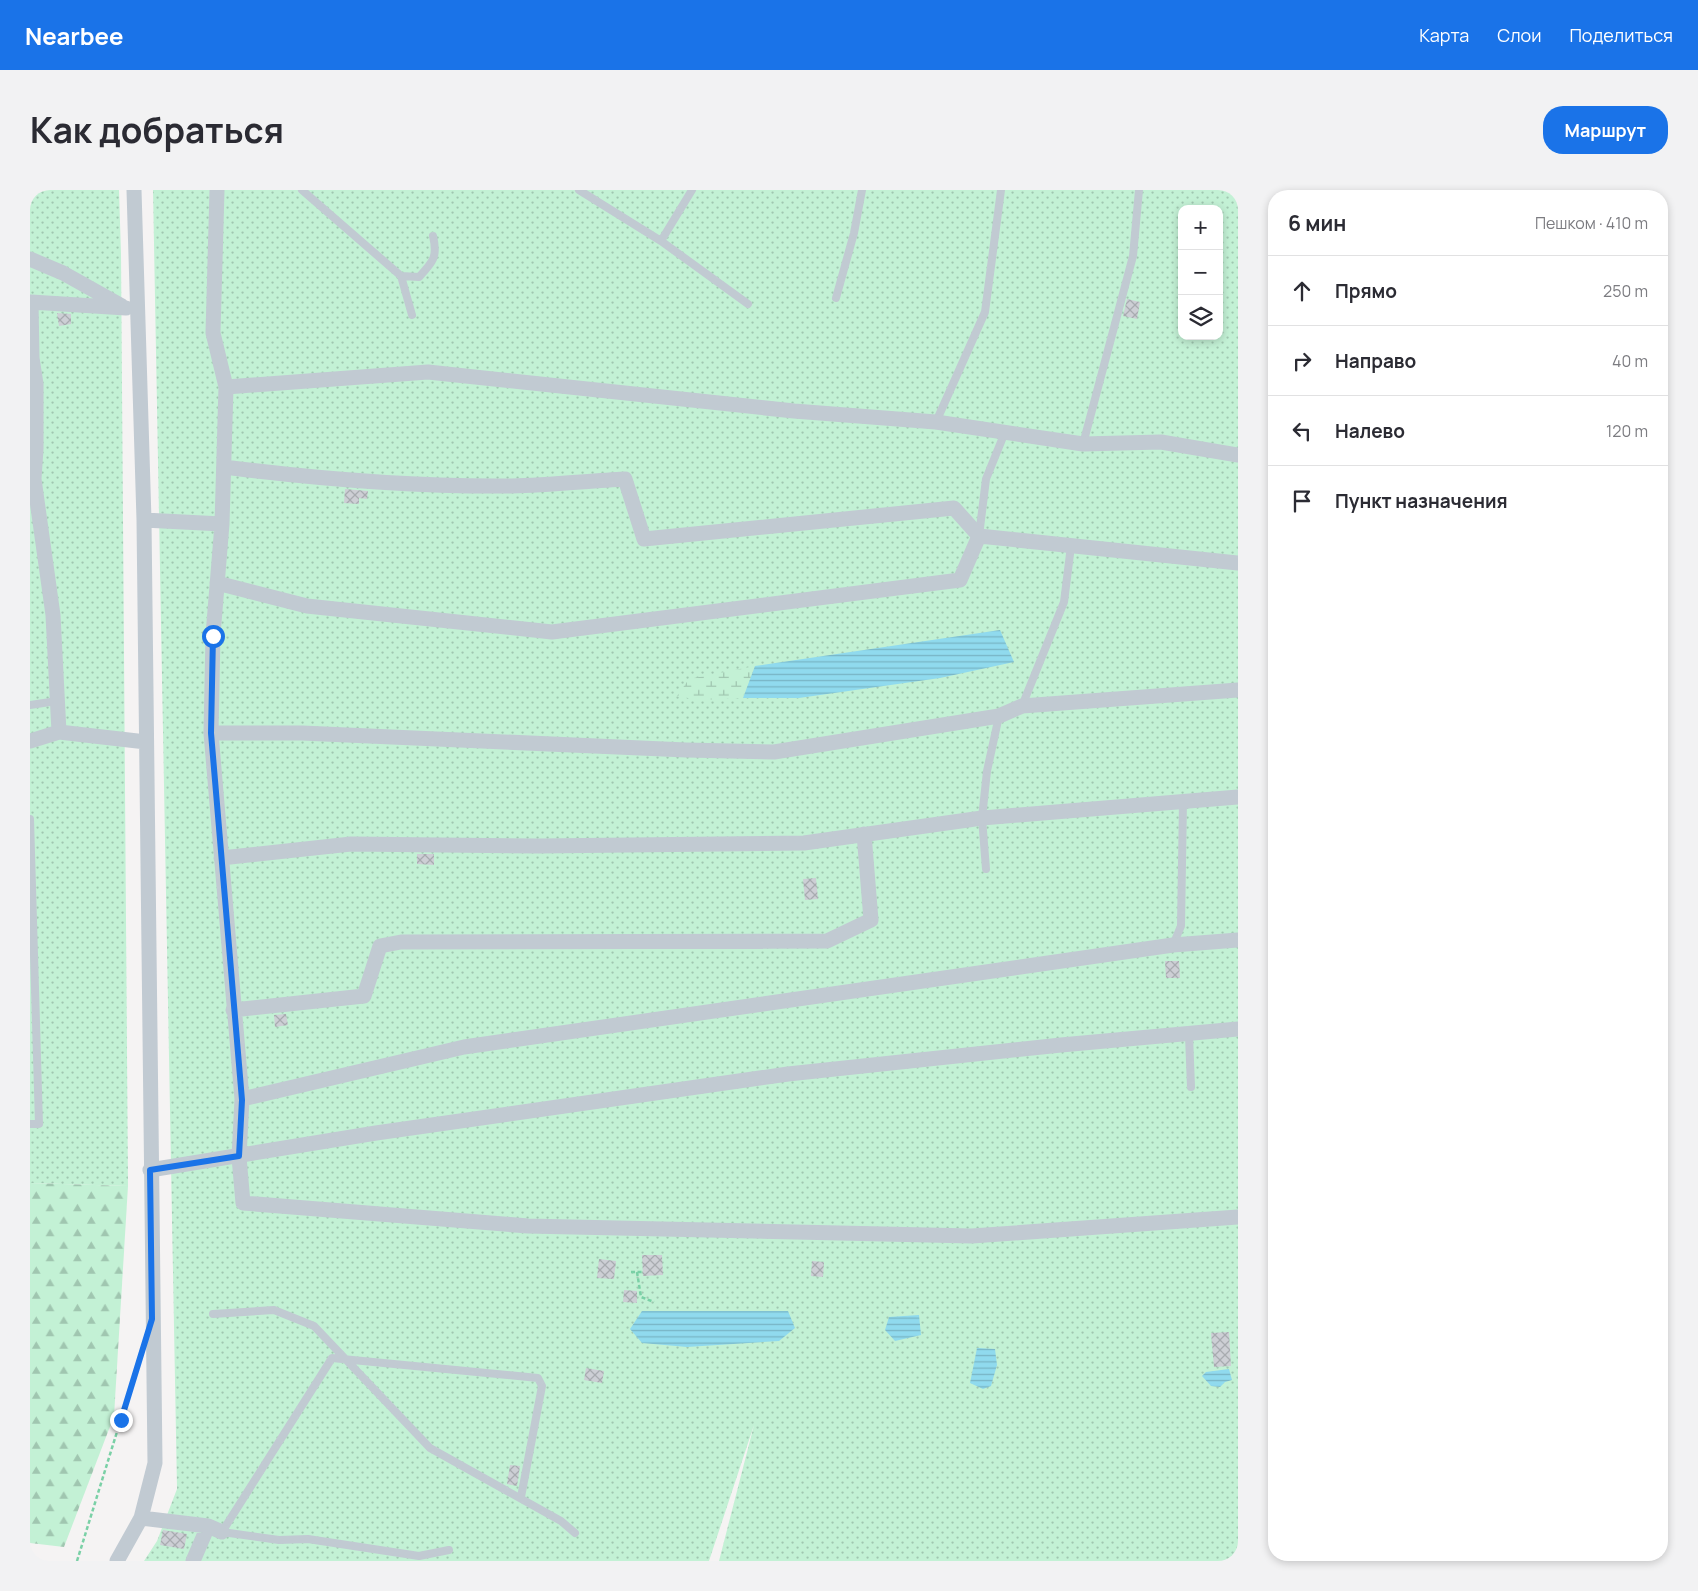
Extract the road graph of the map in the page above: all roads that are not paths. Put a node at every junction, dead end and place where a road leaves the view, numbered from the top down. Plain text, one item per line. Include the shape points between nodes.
1 (134, 190) edge
2 (217, 190) edge
3 (302, 190) edge
4 (579, 190) edge
5 (692, 190) edge
6 (862, 190) edge
7 (1001, 190) edge
8 (1139, 190) edge
9 (433, 236) dead end
10 (661, 241) junction
11 (30, 259) edge
12 (401, 276) junction
13 (836, 298) dead end
14 (31, 302) edge
15 (748, 304) dead end
16 (132, 310) junction
17 (412, 315) dead end
18 (226, 387) junction
19 (936, 422) junction
20 (1005, 432) junction
21 (1083, 444) junction
22 (1238, 454) edge
23 (224, 466) junction
24 (34, 509) edge
25 (144, 520) junction
26 (222, 524) junction
27 (979, 536) junction
28 (1071, 546) junction
29 (1238, 563) edge
30 (217, 583) junction
31 (1238, 690) edge
32 (57, 701) junction
33 (30, 705) edge
34 (1022, 706) junction
35 (999, 716) junction
36 (59, 732) junction
37 (211, 733) junction
38 (30, 741) edge
39 (146, 742) junction
40 (1238, 797) edge
41 (1183, 801) junction
42 (982, 818) junction
43 (30, 819) edge
44 (864, 834) junction
45 (221, 858) junction
46 (986, 869) dead end
47 (31, 906) edge
48 (1238, 940) edge
49 (1173, 945) junction
50 (33, 1007) edge
51 (234, 1010) junction
52 (1238, 1029) edge
53 (1189, 1035) junction
54 (1192, 1087) dead end
55 (242, 1100) junction
56 (30, 1124) edge
57 (239, 1156) junction
58 (150, 1170) junction
59 (1238, 1217) edge
60 (214, 1314) dead end
61 (344, 1359) junction
62 (521, 1498) junction
63 (141, 1518) junction
64 (215, 1529) junction
65 (575, 1533) dead end
66 (449, 1550) dead end
67 (117, 1561) edge
68 (193, 1561) edge

1 - 16 street
2 - 18 street via 213,333
3 - 12 lane
4 - 10 lane
5 - 10 lane
6 - 13 lane
7 - 19 lane via 985,312
8 - 21 lane via 1133,256
9 - 12 lane via 436,249 432,264 419,277
10 - 15 lane
11 - 16 street
12 - 17 lane
14 - 16 street
14 - 24 street via 36,402
16 - 25 street
18 - 19 street via 428,372 794,411
18 - 23 street
19 - 20 street
20 - 21 street
20 - 27 lane via 986,479
21 - 22 street via 1161,442
23 - 26 street
23 - 27 street via 292,475 445,486 513,486 626,479 644,540 954,508
24 - 32 street via 53,615
25 - 26 street
25 - 39 street
26 - 30 street
27 - 28 street
27 - 30 street via 960,580 552,632 307,606
28 - 29 street
28 - 34 lane via 1064,602
30 - 37 street
31 - 34 street
32 - 33 lane
32 - 36 street
34 - 35 street
35 - 37 street via 774,752 302,732
35 - 42 lane via 987,771
36 - 38 street
36 - 39 street
37 - 45 street
39 - 58 street
40 - 41 street
41 - 42 street
41 - 49 lane via 1181,926
42 - 44 street
42 - 46 lane
43 - 47 lane
44 - 45 street via 804,843 741,845 351,844
44 - 51 street via 870,920 827,941 401,942 380,946 364,996
45 - 51 street
47 - 50 lane
48 - 49 street
49 - 55 street via 464,1047
50 - 56 lane via 39,1124
51 - 55 street
52 - 53 street
53 - 54 lane
53 - 57 street via 788,1074
55 - 57 street
57 - 58 street
57 - 59 street via 243,1203 528,1226 972,1236
58 - 63 street via 154,1463
60 - 61 lane via 274,1310 314,1326
61 - 62 lane via 430,1448
61 - 62 lane via 538,1378 542,1386
61 - 64 lane via 332,1358
62 - 65 lane
63 - 64 street
63 - 67 street
64 - 66 lane via 279,1540 308,1539 419,1556
64 - 68 street

